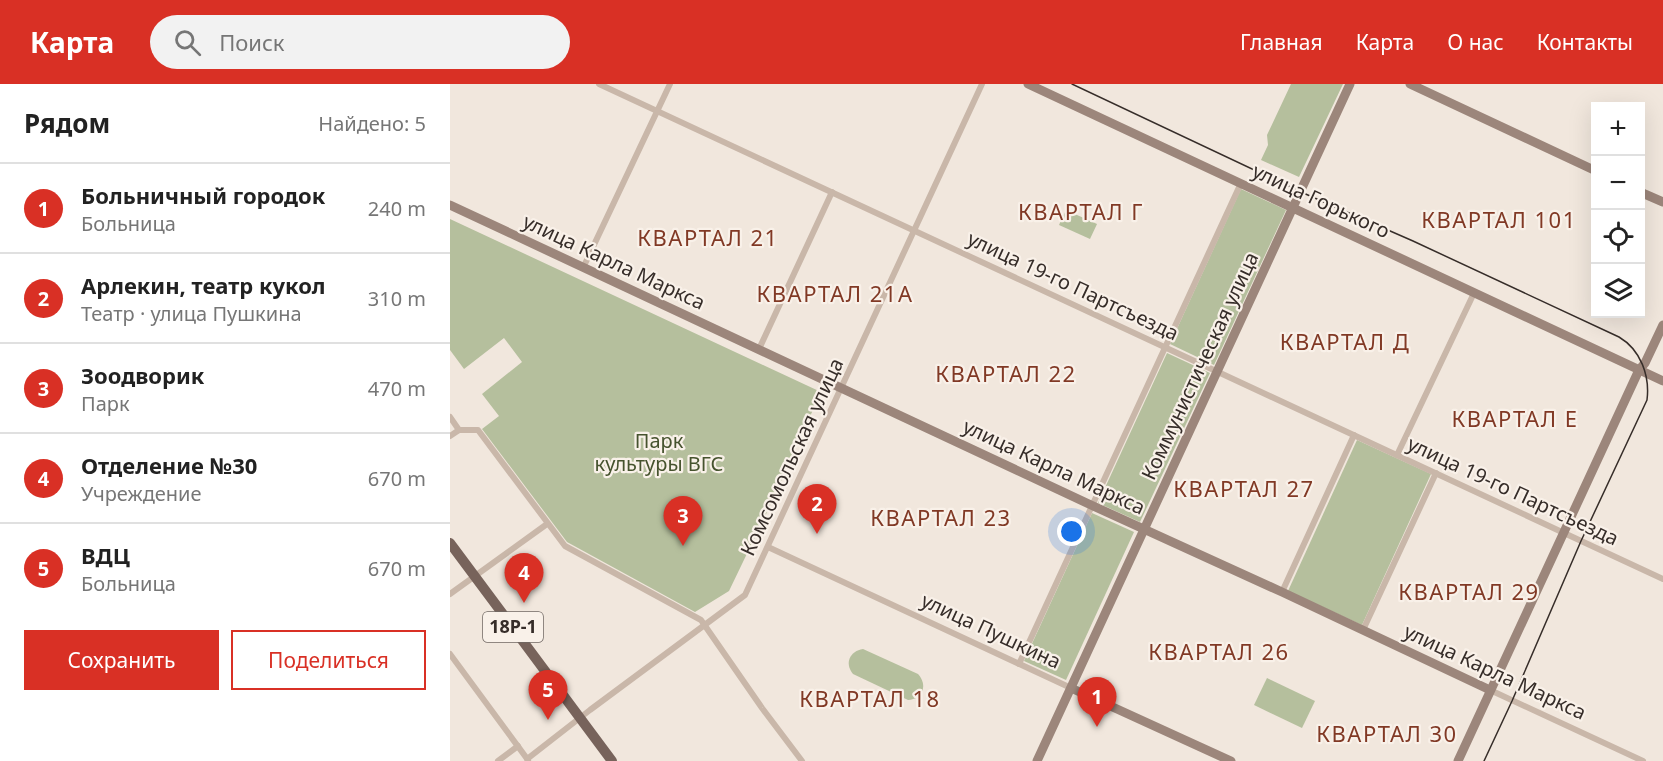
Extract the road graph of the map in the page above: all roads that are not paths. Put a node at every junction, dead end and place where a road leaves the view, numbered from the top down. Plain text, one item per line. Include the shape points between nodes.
1 (599, 84) edge
2 (670, 84) edge
3 (982, 84) edge
4 (1028, 84) edge
5 (1350, 84) edge
6 (1410, 84) edge
7 (657, 111) junction
8 (1591, 169) edge
9 (1241, 183) junction
10 (832, 192) junction
11 (1645, 194) edge
12 (1663, 202) edge
13 (450, 206) edge
14 (1294, 208) junction
15 (914, 230) junction
16 (584, 267) junction
17 (1474, 293) junction
18 (1663, 325) edge
19 (1165, 346) junction
20 (759, 349) junction
21 (1217, 370) junction
22 (1639, 370) junction
23 (1663, 381) edge
24 (843, 388) junction
25 (450, 417) edge
26 (459, 430) junction
27 (1354, 435) junction
28 (450, 436) edge
29 (1397, 455) junction
30 (1436, 473) junction
31 (1091, 505) junction
32 (547, 524) junction
33 (1144, 528) junction
34 (1563, 532) junction
35 (450, 543) edge
36 (768, 547) junction
37 (474, 576) junction
38 (1663, 579) edge
39 (1282, 591) junction
40 (450, 594) edge
41 (705, 624) junction
42 (1364, 630) junction
43 (450, 654) edge
44 (1019, 664) junction
45 (1071, 688) junction
46 (1490, 690) junction
47 (580, 717) junction
48 (518, 746) junction
49 (528, 760) edge
50 (498, 761) edge
51 (612, 761) edge
52 (802, 761) edge
53 (1037, 761) edge
54 (1231, 761) edge
55 (1458, 761) edge
56 (1643, 761) edge

1 - 7 street, улица 19-го Партсъезда
2 - 7 street
3 - 15 street, Комсомольская улица
4 - 9 street, улица Горького
5 - 14 street, Коммунистическая улица
6 - 8 street
7 - 10 street, улица 19-го Партсъезда
7 - 16 street
9 - 14 street, улица Горького
9 - 19 street, Коммунистическая улица
10 - 15 street, улица 19-го Партсъезда
10 - 20 street
11 - 12 street
13 - 16 street, улица Карла Маркса
14 - 17 street, улица Горького
14 - 21 street, Коммунистическая улица
15 - 19 street, улица 19-го Партсъезда
15 - 24 street, Комсомольская улица
16 - 20 street, улица Карла Маркса
17 - 22 street, улица Горького
17 - 29 street
18 - 22 street
19 - 21 street, улица 19-го Партсъезда
19 - 31 street, Коммунистическая улица
20 - 24 street, улица Карла Маркса
21 - 27 street, улица 19-го Партсъезда
21 - 33 street, Коммунистическая улица
22 - 23 street, улица Горького
22 - 34 street
24 - 31 street, улица Карла Маркса
24 - 36 street, Комсомольская улица
25 - 26 street
26 - 28 street
26 - 32 street via 478,430
27 - 29 street, улица 19-го Партсъезда
27 - 39 street
29 - 30 street, улица 19-го Партсъезда
30 - 34 street, улица 19-го Партсъезда
30 - 42 street
31 - 33 street, улица Карла Маркса
31 - 44 street, Коммунистическая улица
32 - 37 street
32 - 41 street via 565,546
33 - 39 street, улица Карла Маркса
33 - 45 street, Коммунистическая улица
34 - 38 street, улица 19-го Партсъезда
34 - 46 street
35 - 37 main road, 18Р-1
36 - 41 street, Комсомольская улица via 746,595
36 - 44 street, улица Пушкина
37 - 40 street
37 - 47 main road, 18Р-1
39 - 42 street, улица Карла Маркса
41 - 47 street, Комсомольская улица
41 - 52 street
42 - 46 street, улица Карла Маркса
43 - 48 street
44 - 45 street, улица Пушкина
45 - 53 street, Коммунистическая улица
45 - 54 street, улица Пушкина
46 - 55 street
46 - 56 street, улица Карла Маркса
47 - 49 street, Комсомольская улица
47 - 51 main road, 18Р-1
48 - 49 street
48 - 50 street

